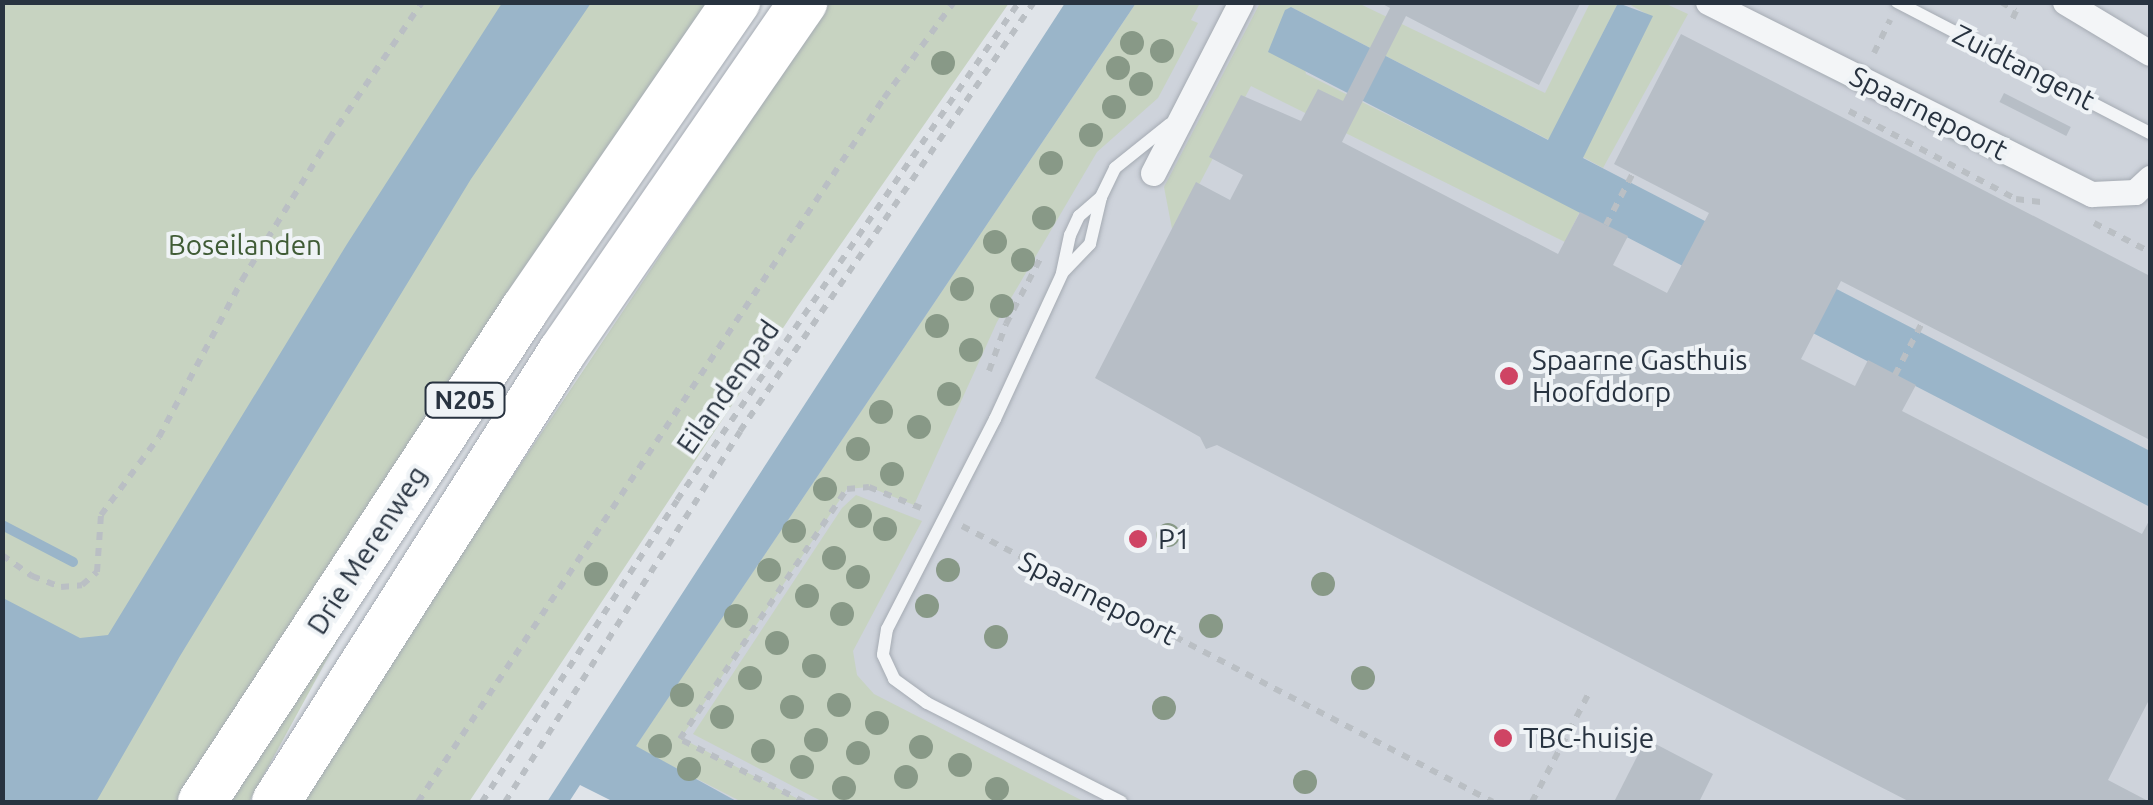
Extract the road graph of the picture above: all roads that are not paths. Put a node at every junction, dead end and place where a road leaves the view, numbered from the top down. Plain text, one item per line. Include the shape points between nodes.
1 (736, 2) edge
2 (803, 2) edge
3 (1242, 2) edge
4 (1708, 2) edge
5 (1898, 2) edge
6 (2065, 2) edge
7 (2123, 36) junction
8 (2150, 52) edge
9 (2150, 64) edge
10 (1182, 115) junction
11 (2150, 132) edge
12 (1153, 173) dead end
13 (2150, 178) edge
14 (1101, 197) junction
15 (1062, 274) junction
16 (202, 802) edge
17 (276, 802) edge
18 (1121, 802) edge

1 - 16 highway, Drie Merenweg / N205 via 525,309
2 - 17 highway, Drie Merenweg / N205 via 562,352
3 - 10 street
4 - 13 street, Spaarnepoort via 2092,194 2135,192
5 - 11 lane, Zuidtangent, bridge
6 - 7 street
7 - 8 street
7 - 9 street
10 - 12 street
10 - 14 lane via 1115,168
14 - 15 lane via 1090,244
14 - 15 lane via 1079,216
15 - 18 lane via 887,630 883,655 894,679 927,703

